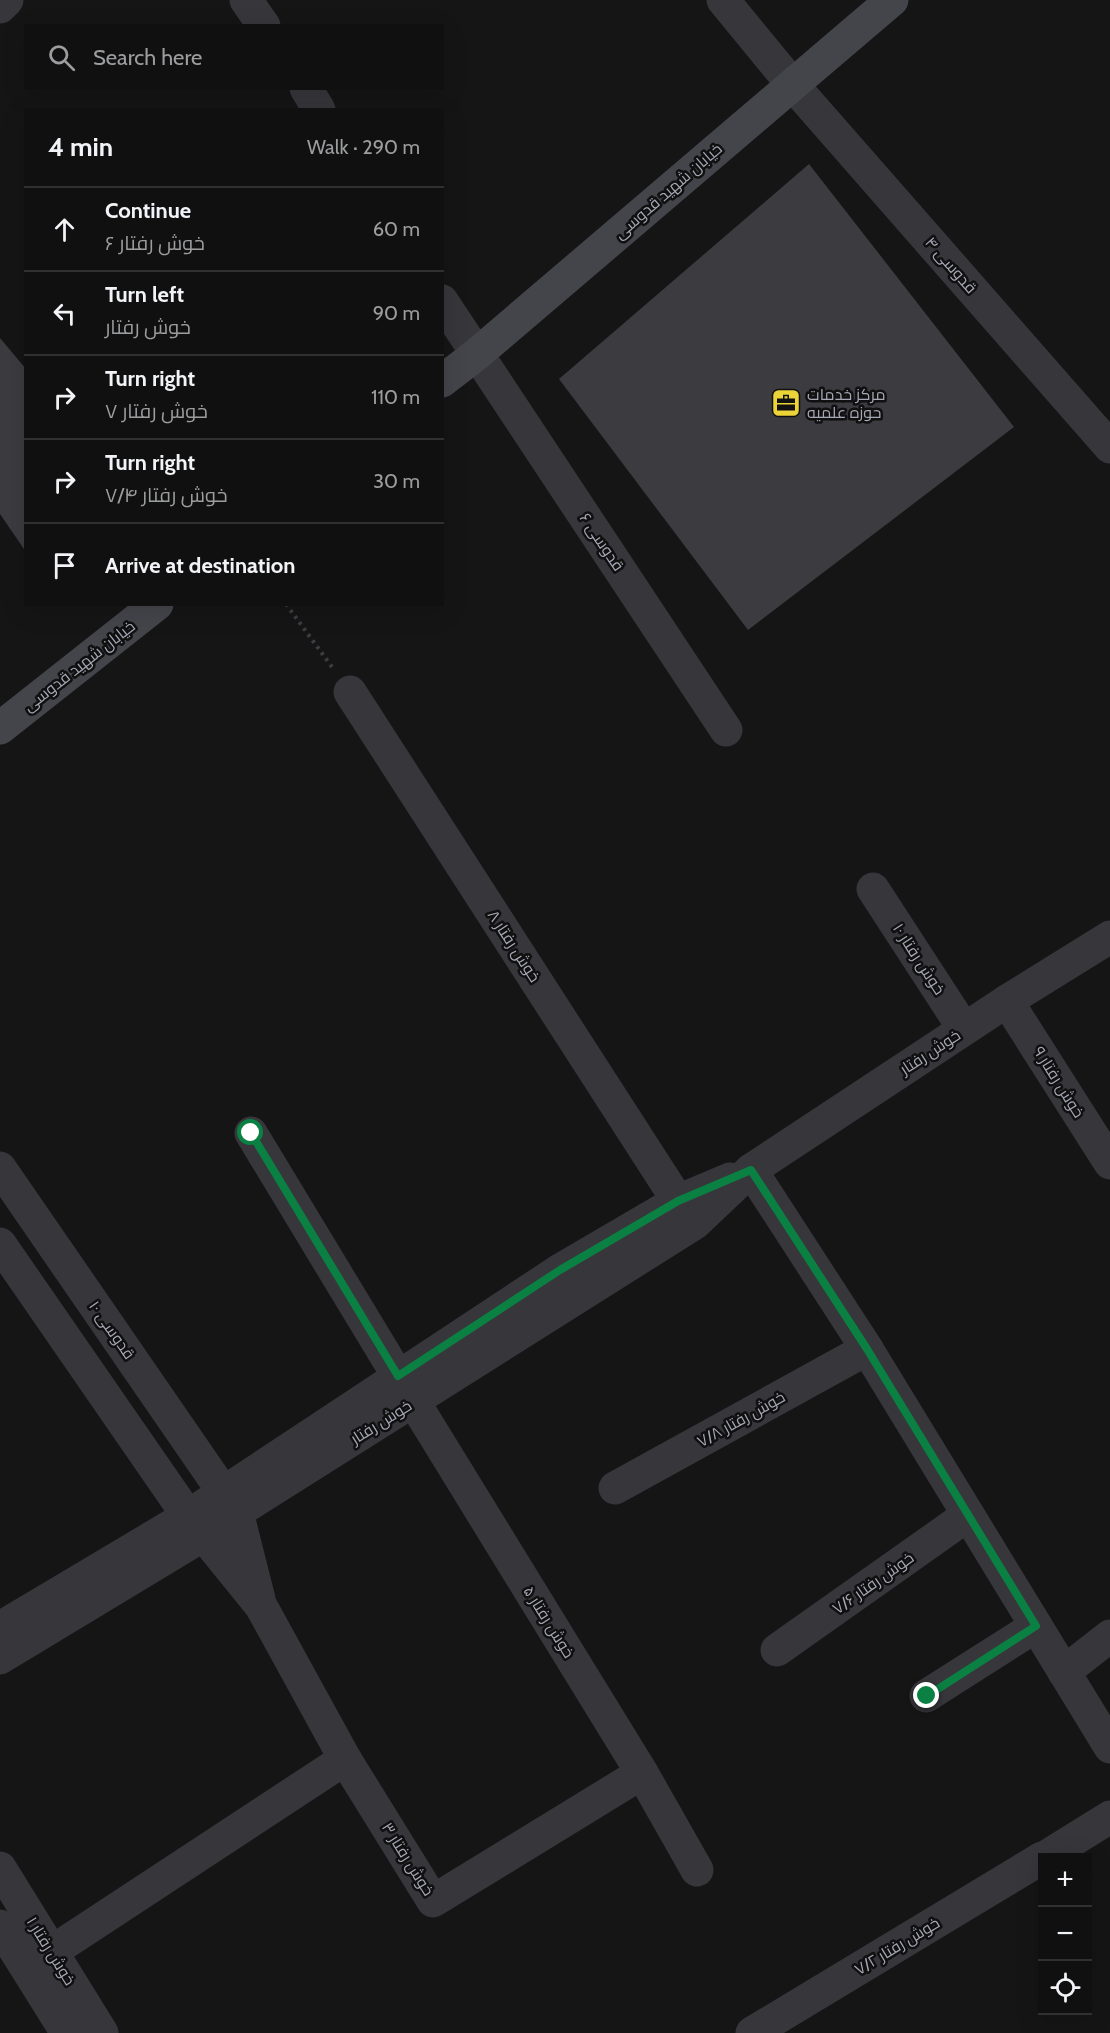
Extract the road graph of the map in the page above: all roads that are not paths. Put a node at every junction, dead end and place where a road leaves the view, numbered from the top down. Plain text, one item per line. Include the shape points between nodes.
1 (7, 0) edge
2 (246, 0) edge
3 (723, 0) edge
4 (892, 0) edge
5 (0, 7) edge
6 (263, 24) edge
7 (792, 84) junction
8 (307, 90) edge
9 (319, 108) edge
10 (444, 304) edge
11 (477, 354) junction
12 (444, 379) edge
13 (1108, 442) edge
14 (154, 606) edge
15 (350, 692) road end
16 (0, 728) edge
17 (726, 730) dead end
18 (873, 889) dead end
19 (1110, 937) edge
20 (1007, 1000) junction
21 (964, 1029) junction
22 (251, 1133) dead end
23 (1110, 1163) edge
24 (0, 1168) edge
25 (751, 1170) junction
26 (678, 1201) junction
27 (0, 1244) edge
28 (867, 1349) junction
29 (405, 1389) junction
30 (615, 1488) dead end
31 (230, 1502) junction
32 (968, 1515) junction
33 (195, 1526) junction
34 (261, 1606) junction
35 (1036, 1626) junction
36 (0, 1628) edge
37 (1110, 1636) edge
38 (777, 1650) dead end
39 (0, 1658) edge
40 (1064, 1672) junction
41 (927, 1696) dead end
42 (1110, 1747) edge
43 (345, 1759) junction
44 (642, 1773) junction
45 (1110, 1817) edge
46 (1051, 1853) edge
47 (1038, 1861) edge
48 (0, 1868) edge
49 (697, 1870) dead end
50 (0, 1926) edge
51 (40, 1961) junction
52 (68, 2033) edge
53 (102, 2033) edge
54 (752, 2033) edge

1 - 5 street
2 - 6 street
3 - 7 street, قدوسی ۴
4 - 7 main road, خیابان شهید قدوسی
7 - 11 main road, خیابان شهید قدوسی
7 - 13 street, قدوسی ۴
8 - 9 street
10 - 11 street, قدوسی ۶
11 - 12 main road, خیابان شهید قدوسی
11 - 17 street, قدوسی ۶
14 - 16 main road, خیابان شهید قدوسی
15 - 26 street, خوش رفتار ۸
18 - 21 street, خوش رفتار ۱۰
19 - 20 street, خوش رفتار
20 - 21 street, خوش رفتار
20 - 23 street, خوش رفتار ۹
21 - 25 street, خوش رفتار
22 - 29 street, خوش رفتار ۵
24 - 31 street, قدوسی ۱۰
25 - 26 street, خوش رفتار
25 - 28 street
25 - 29 street, خوش رفتار via 694,1223
26 - 29 street, خوش رفتار via 560,1270
27 - 33 street
28 - 30 street, خوش رفتار ۷/۸
28 - 32 street
29 - 31 street, خوش رفتار
29 - 44 street, خوش رفتار ۵
31 - 33 street, خوش رفتار
31 - 34 street
32 - 35 street
32 - 38 street, خوش رفتار ۷/۶
33 - 34 street
33 - 36 street, خوش رفتار
33 - 39 street, خوش رفتار
34 - 43 street, خوش رفتار ۳
35 - 40 street
35 - 41 street
37 - 40 street
40 - 42 street
43 - 44 street, خوش رفتار ۳ via 433,1901
43 - 51 street
44 - 49 street, خوش رفتار ۵
45 - 46 street, خوش رفتار ۷/۲
47 - 54 street, خوش رفتار ۷/۲
48 - 51 street, خوش رفتار ۱
50 - 51 street, خوش رفتار ۱
51 - 52 street, خوش رفتار ۱
51 - 53 street, خوش رفتار ۱

